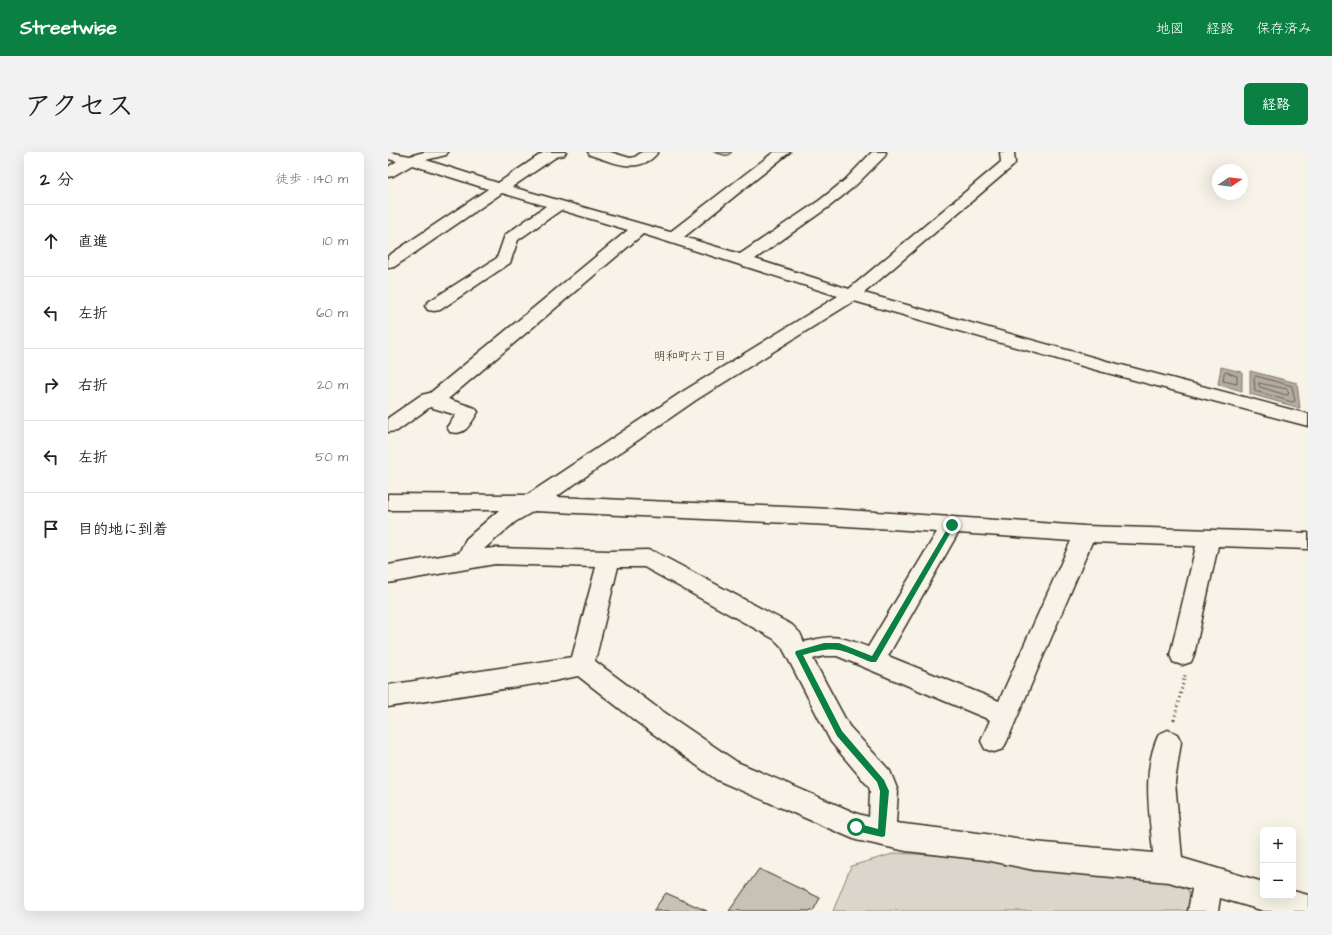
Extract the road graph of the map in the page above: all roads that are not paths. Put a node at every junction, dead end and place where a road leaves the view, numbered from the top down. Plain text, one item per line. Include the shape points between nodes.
1 (442, 152) edge
2 (559, 152) edge
3 (595, 152) edge
4 (651, 152) edge
5 (783, 152) edge
6 (879, 152) edge
7 (1007, 152) edge
8 (388, 155) edge
9 (410, 160) junction
10 (388, 173) edge
11 (500, 188) junction
12 (558, 205) junction
13 (640, 228) junction
14 (673, 238) junction
15 (743, 260) junction
16 (388, 263) edge
17 (852, 295) junction
18 (434, 306) dead end
19 (433, 401) junction
20 (1308, 420) edge
21 (390, 426) dead end
22 (457, 427) dead end
23 (388, 502) edge
24 (531, 503) junction
25 (952, 525) junction
26 (1086, 534) junction
27 (1209, 537) junction
28 (1308, 541) edge
29 (609, 559) junction
30 (467, 560) junction
31 (388, 574) edge
32 (799, 653) junction
33 (1182, 655) road end
34 (873, 660) junction
35 (582, 665) junction
36 (388, 696) edge
37 (1005, 715) junction
38 (994, 742) dead end
39 (1168, 742) road end
40 (882, 833) junction
41 (1169, 868) junction
42 (1208, 880) junction
43 (1308, 910) edge
44 (1203, 911) edge

1 - 9 street
2 - 11 street via 552,153
3 - 4 street via 629,162 639,161
5 - 14 street
6 - 15 street via 850,183 825,203
7 - 17 street via 1008,163
8 - 9 street
9 - 10 street
9 - 11 street
11 - 12 street
11 - 16 street
12 - 13 street
12 - 18 street via 511,238 504,260
13 - 14 street
13 - 19 street
14 - 15 street
15 - 17 street
17 - 20 street via 1103,366
17 - 24 street via 689,396
19 - 21 street via 428,399
19 - 22 street via 468,412
23 - 24 street
24 - 25 street
24 - 30 street via 506,516 474,545
25 - 26 street
25 - 34 street
26 - 27 street
26 - 37 street
27 - 28 street
27 - 33 street
29 - 30 street via 495,556
29 - 32 street via 647,558 783,632
29 - 35 street
30 - 31 street
32 - 34 street via 824,646 839,646
32 - 40 street via 840,734 880,780 884,791
34 - 37 street
35 - 36 street
35 - 40 street via 727,771 856,827
37 - 38 street
39 - 41 street via 1161,782
40 - 41 street via 1034,856
41 - 42 street
42 - 43 street
42 - 44 street

